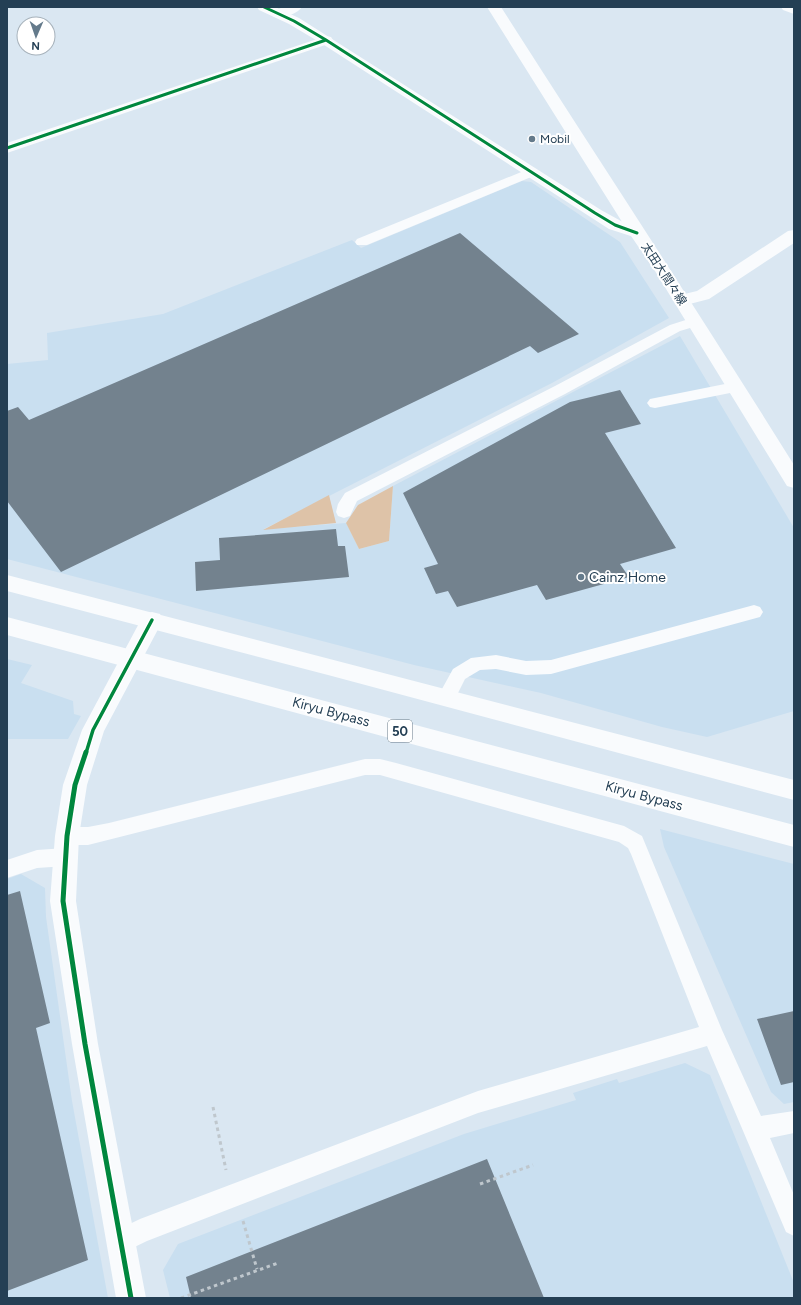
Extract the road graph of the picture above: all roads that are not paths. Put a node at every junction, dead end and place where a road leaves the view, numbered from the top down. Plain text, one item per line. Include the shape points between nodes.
1 (264, 7) edge
2 (295, 7) edge
3 (494, 7) edge
4 (788, 7) edge
5 (794, 10) edge
6 (279, 14) junction
7 (326, 40) junction
8 (7, 148) edge
9 (531, 172) junction
10 (637, 233) junction
11 (794, 235) edge
12 (362, 242) dead end
13 (682, 300) junction
14 (695, 322) junction
15 (735, 387) junction
16 (655, 403) dead end
17 (794, 481) edge
18 (344, 512) dead end
19 (7, 583) edge
20 (754, 612) dead end
21 (152, 620) junction
22 (7, 626) edge
23 (131, 658) junction
24 (446, 698) junction
25 (794, 790) edge
26 (794, 836) edge
27 (66, 847) junction
28 (7, 869) edge
29 (713, 1034) junction
30 (794, 1122) edge
31 (755, 1129) junction
32 (794, 1224) edge
33 (120, 1242) junction
34 (131, 1298) edge

1 - 6 main road
2 - 6 main road
3 - 10 main road, 太田大間々線
4 - 5 main road
6 - 7 main road
7 - 8 main road
7 - 9 main road
9 - 10 main road via 615,225
9 - 12 lane
10 - 13 main road, 太田大間々線
11 - 13 main road via 703,294
13 - 14 main road, 太田大間々線
14 - 15 main road, 太田大間々線
14 - 18 lane via 675,328 553,394 351,497
15 - 16 lane
15 - 17 main road, 太田大間々線
19 - 21 main road
20 - 24 lane via 551,667 526,668 496,662 477,663 459,674
21 - 23 main road
21 - 24 main road
22 - 23 main road, Kiryu Bypass / 50
23 - 26 main road, Kiryu Bypass / 50
23 - 27 main road via 93,730 75,785
24 - 25 main road
27 - 28 lane
27 - 29 lane via 88,836 365,767 396,771 624,835 635,842 640,852
27 - 33 main road via 63,901
29 - 31 lane
29 - 33 lane via 478,1102 140,1231
30 - 31 lane
31 - 32 lane
33 - 34 main road

